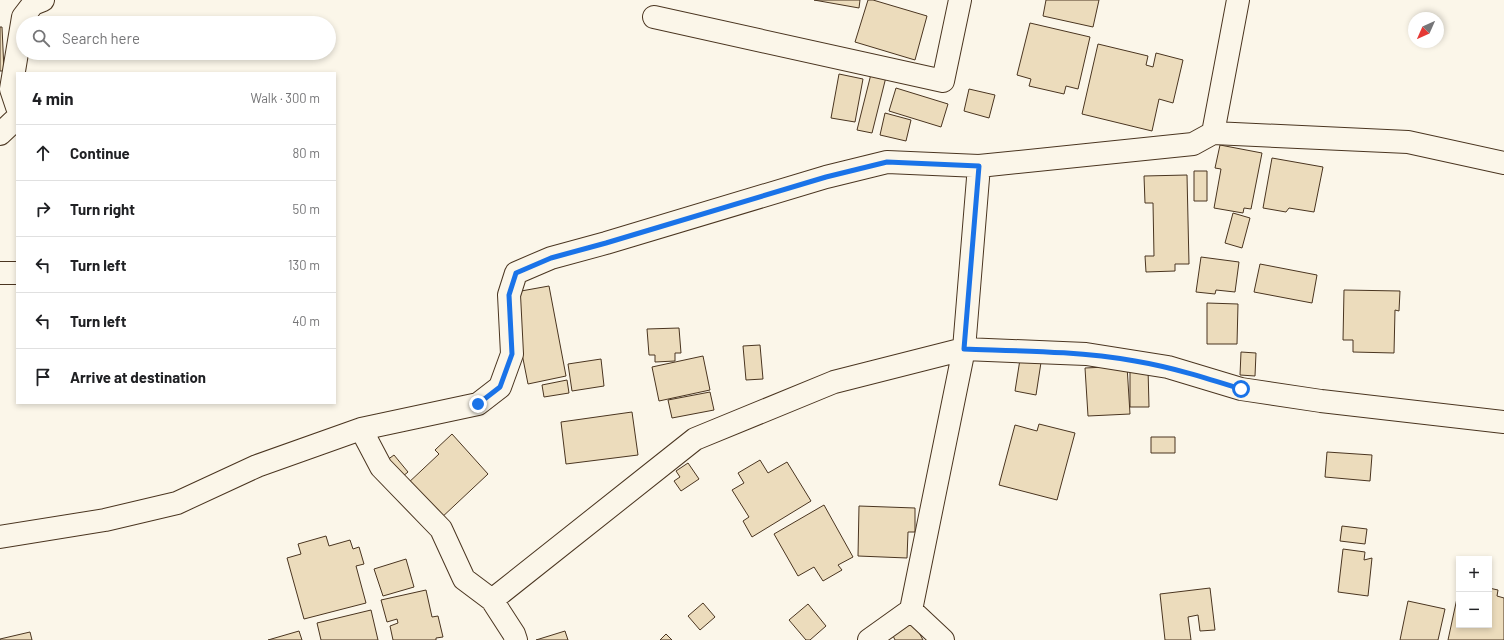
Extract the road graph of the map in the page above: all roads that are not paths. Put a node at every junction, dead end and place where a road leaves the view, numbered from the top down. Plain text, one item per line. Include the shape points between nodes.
1 (43, 0) edge
2 (960, 0) edge
3 (1238, 0) edge
4 (24, 16) edge
5 (654, 17) dead end
6 (16, 59) edge
7 (16, 104) edge
8 (16, 119) edge
9 (1213, 133) junction
10 (0, 134) edge
11 (1504, 164) edge
12 (979, 166) junction
13 (16, 273) edge
14 (0, 274) edge
15 (964, 349) junction
16 (1504, 422) edge
17 (361, 429) junction
18 (0, 537) edge
19 (492, 600) junction
20 (911, 610) junction
21 (516, 640) edge
22 (869, 640) edge
23 (943, 640) edge

1 - 4 street via 33,4
2 - 5 street via 943,81
3 - 9 street
6 - 7 street via 11,89
8 - 10 street
9 - 11 street via 1408,142
9 - 12 street via 1193,144
12 - 15 street
12 - 17 street via 887,162 826,177 544,261 516,273 509,295 512,354 500,387 478,404
13 - 14 street
15 - 16 street via 1086,354 1190,373 1241,389
15 - 19 street via 834,382 695,439
15 - 20 street
17 - 18 street via 257,466 178,503 105,520
17 - 19 street via 381,467 441,529 464,579
19 - 21 street
20 - 22 street
20 - 23 street

